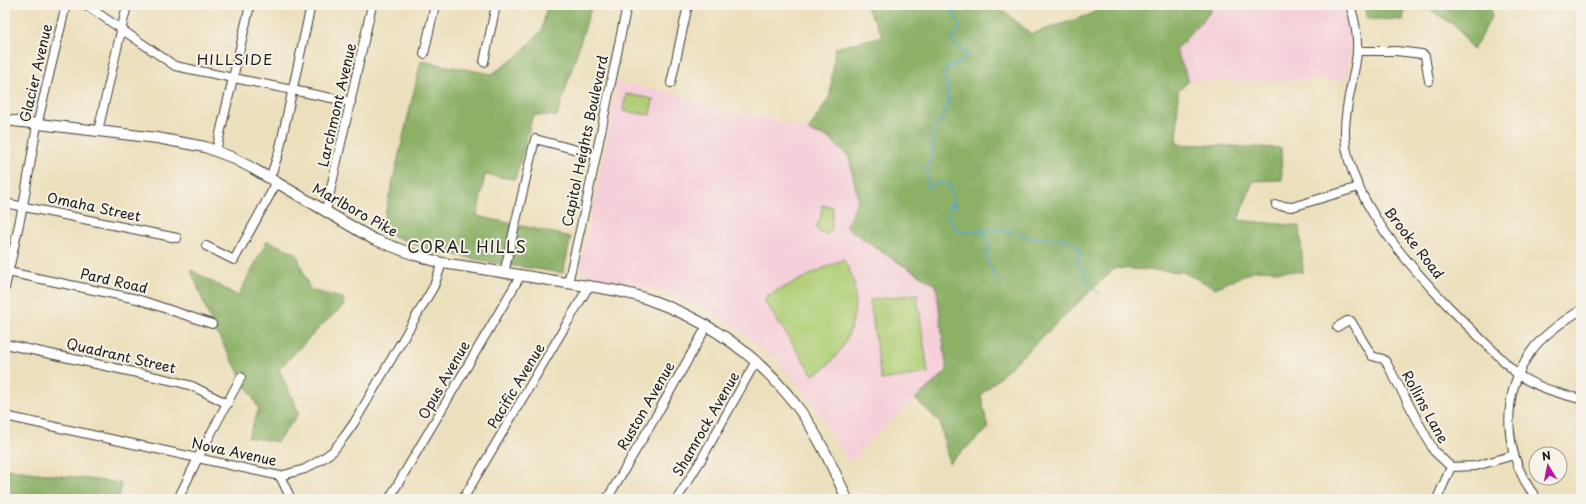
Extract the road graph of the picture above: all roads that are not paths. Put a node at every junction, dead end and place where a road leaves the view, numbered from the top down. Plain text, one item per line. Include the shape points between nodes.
1 (66, 5) edge
2 (86, 5) edge
3 (127, 5) edge
4 (250, 5) edge
5 (311, 5) edge
6 (372, 5) edge
7 (435, 5) edge
8 (496, 5) edge
9 (627, 5) edge
10 (688, 5) edge
11 (1350, 5) edge
12 (122, 31) junction
13 (1357, 51) junction
14 (424, 54) dead end
15 (484, 62) dead end
16 (234, 77) junction
17 (1429, 81) dead end
18 (671, 84) dead end
19 (293, 90) junction
20 (351, 102) junction
21 (5, 120) edge
22 (37, 125) junction
23 (98, 131) junction
24 (216, 151) junction
25 (596, 155) junction
26 (274, 180) junction
27 (1359, 187) junction
28 (5, 203) edge
29 (1276, 205) dead end
30 (23, 206) junction
31 (326, 210) junction
32 (177, 238) dead end
33 (206, 246) dead end
34 (442, 262) junction
35 (8, 272) junction
36 (504, 273) junction
37 (521, 275) junction
38 (568, 283) junction
39 (589, 286) junction
40 (5, 288) edge
41 (1581, 310) edge
42 (212, 324) dead end
43 (707, 326) junction
44 (1336, 327) dead end
45 (5, 344) edge
46 (756, 361) junction
47 (1518, 375) junction
48 (241, 377) dead end
49 (1581, 399) edge
50 (228, 404) junction
51 (5, 416) edge
52 (1514, 455) junction
53 (198, 458) junction
54 (1451, 467) junction
55 (280, 476) junction
56 (178, 499) edge
57 (291, 499) edge
58 (390, 499) edge
59 (463, 499) edge
60 (607, 499) edge
61 (677, 499) edge
62 (847, 499) edge
63 (1437, 499) edge
64 (1538, 499) edge

1 - 22 street, Glacier Avenue
2 - 12 street
3 - 12 street
4 - 16 street
5 - 19 street
6 - 20 street, Larchmont Avenue
7 - 14 street
8 - 15 street
9 - 25 street, Capitol Heights Boulevard
10 - 18 street
11 - 13 street, Brooke Road via 1355,24
12 - 16 street via 175,66
12 - 23 street
13 - 17 street via 1422,54 1425,56
13 - 27 street, Brooke Road via 1346,110 1345,139
16 - 19 street
16 - 24 street
19 - 20 street
19 - 26 street
20 - 31 street, Larchmont Avenue
21 - 22 main road, Marlboro Pike
22 - 23 main road, Marlboro Pike
22 - 30 street, Glacier Avenue
23 - 24 main road, Marlboro Pike via 180,141
24 - 26 main road, Marlboro Pike
25 - 36 street via 535,139
25 - 38 street, Capitol Heights Boulevard
26 - 31 main road, Marlboro Pike
26 - 33 street via 234,260
27 - 29 street via 1292,207
27 - 47 street, Brooke Road via 1386,233 1412,267
28 - 30 street, Omaha Street
30 - 32 street, Omaha Street
30 - 35 street, Glacier Avenue
31 - 34 main road, Marlboro Pike via 374,239 415,255
34 - 36 main road, Marlboro Pike
34 - 55 street, Nova Avenue via 434,286 358,417 344,436 322,459 305,469
35 - 40 street, Glacier Avenue
35 - 42 street, Pard Road via 138,299
36 - 37 main road, Marlboro Pike
37 - 38 main road, Marlboro Pike
37 - 58 street, Opus Avenue
38 - 39 main road, Marlboro Pike
39 - 43 main road, Marlboro Pike via 652,300
39 - 59 street, Pacific Avenue
41 - 47 street via 1556,327 1535,347
43 - 46 main road, Marlboro Pike via 736,344
43 - 60 street, Ruston Avenue
44 - 54 street, Rollins Lane via 1352,321 1371,355 1386,362 1434,451
45 - 50 street, Quadrant Street via 174,381 192,386
46 - 61 street, Shamrock Avenue
46 - 62 main road, Marlboro Pike via 800,410
47 - 49 street, Brooke Road via 1557,393
47 - 52 street via 1509,416
48 - 50 street
50 - 53 street
51 - 53 street, Nova Avenue
52 - 54 street via 1476,466
52 - 64 street via 1524,480
53 - 55 street, Nova Avenue
53 - 56 street
54 - 63 street
55 - 57 street

